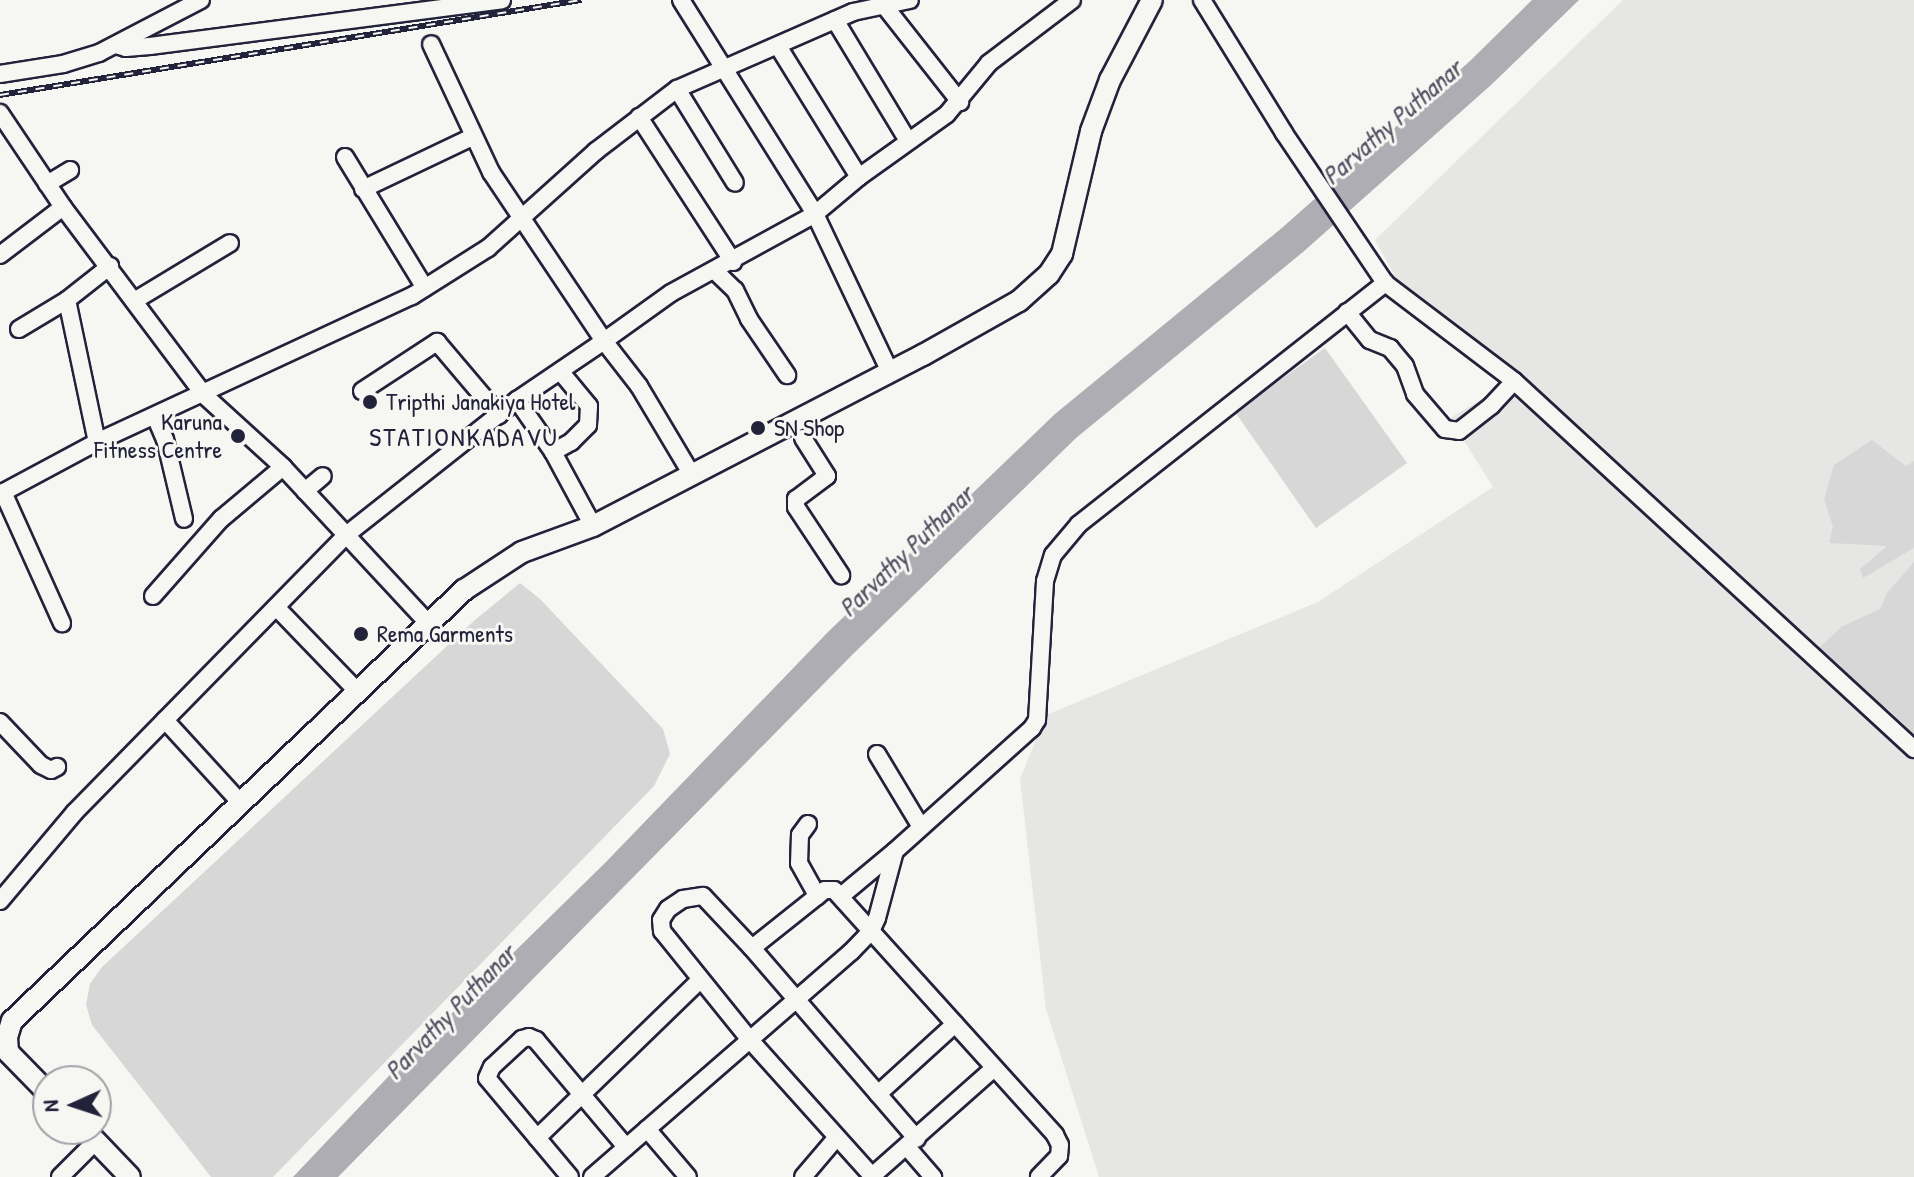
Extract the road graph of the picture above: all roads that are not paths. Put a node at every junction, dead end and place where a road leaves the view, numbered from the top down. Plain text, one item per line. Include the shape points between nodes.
1 (502, 0) edge
2 (681, 0) edge
3 (910, 0) edge
4 (1072, 0) edge
5 (1152, 0) edge
6 (1202, 0) edge
7 (195, 2) edge
8 (883, 4) junction
9 (412, 5) edge
10 (835, 20) junction
11 (431, 44) dead end
12 (116, 45) junction
13 (778, 46) junction
14 (724, 70) junction
15 (0, 74) edge
16 (677, 89) junction
17 (960, 102) junction
18 (0, 113) edge
19 (639, 117) junction
20 (472, 137) junction
21 (908, 141) junction
22 (345, 157) dead end
23 (70, 170) dead end
24 (859, 177) junction
25 (735, 183) dead end
26 (47, 184) junction
27 (363, 189) junction
28 (63, 207) junction
29 (815, 214) junction
30 (521, 219) junction
31 (230, 243) dead end
32 (0, 255) edge
33 (733, 262) junction
34 (110, 266) junction
35 (715, 271) junction
36 (1385, 283) junction
37 (425, 288) junction
38 (67, 300) junction
39 (134, 301) junction
40 (1347, 312) junction
41 (19, 329) dead end
42 (604, 341) junction
43 (889, 370) junction
44 (560, 371) junction
45 (787, 375) dead end
46 (1514, 381) junction
47 (362, 391) dead end
48 (204, 395) junction
49 (517, 400) junction
50 (499, 415) junction
51 (155, 416) junction
52 (803, 438) dead end
53 (97, 442) junction
54 (553, 452) junction
55 (283, 467) junction
56 (692, 475) junction
57 (323, 476) dead end
58 (305, 491) junction
59 (2, 493) edge
60 (184, 519) dead end
61 (593, 526) junction
62 (346, 535) junction
63 (841, 575) dead end
64 (153, 596) dead end
65 (276, 607) junction
66 (62, 623) dead end
67 (428, 623) junction
68 (357, 691) junction
69 (165, 720) junction
70 (0, 722) edge
71 (1914, 749) edge
72 (877, 754) dead end
73 (57, 767) dead end
74 (240, 802) junction
75 (808, 824) dead end
76 (921, 827) junction
77 (895, 851) junction
78 (817, 896) junction
79 (841, 896) junction
80 (0, 901) edge
81 (871, 931) junction
82 (752, 948) junction
83 (700, 980) junction
84 (797, 999) junction
85 (955, 1024) junction
86 (750, 1040) junction
87 (2, 1050) edge
88 (994, 1068) junction
89 (32, 1078) edge
90 (581, 1092) junction
91 (878, 1094) junction
92 (647, 1129) junction
93 (837, 1137) junction
94 (537, 1138) junction
95 (912, 1143) junction
96 (83, 1145) edge
97 (100, 1145) edge
98 (626, 1147) junction
99 (60, 1177) edge
100 (130, 1177) edge
101 (570, 1177) edge
102 (592, 1177) edge
103 (688, 1177) edge
104 (803, 1177) edge
105 (872, 1177) edge
106 (933, 1177) edge
107 (1039, 1177) edge

1 - 9 street
2 - 14 street
3 - 8 street
4 - 17 street via 989,63
5 - 43 main road via 1110,80 1091,131 1062,254 1049,274 1019,301
6 - 36 street
7 - 12 street
8 - 10 street
8 - 17 street
9 - 12 street via 150,46
10 - 13 street
10 - 21 street
11 - 20 street
12 - 15 street via 63,64
13 - 14 street
13 - 24 street
14 - 16 street
14 - 29 street
16 - 19 street
16 - 25 street
17 - 21 street
18 - 26 street
19 - 30 street
19 - 33 street
20 - 27 street
20 - 30 street
21 - 24 street
22 - 27 street
23 - 26 street
24 - 29 street
26 - 28 street
27 - 37 street
28 - 32 street
28 - 34 street
29 - 33 street
29 - 43 street
30 - 37 street via 488,248
30 - 42 street
31 - 39 street
33 - 35 street
34 - 38 street
34 - 39 street
35 - 42 street via 671,293
35 - 45 street via 735,290
36 - 40 street
36 - 46 street
37 - 48 street
38 - 41 street
38 - 53 street
39 - 48 street
40 - 46 street via 1370,340 1390,348 1405,366 1415,394 1445,429 1459,431
40 - 76 street via 1079,524 1053,555 1045,581 1037,720
42 - 44 street
42 - 56 street via 639,386
43 - 56 main road
44 - 49 street
44 - 54 street via 589,406 588,425
46 - 71 street
47 - 50 street via 437,342
48 - 51 street
48 - 55 street
49 - 50 street
49 - 54 street
50 - 62 street
51 - 53 street
51 - 60 street
52 - 63 street via 827,476 795,503
53 - 59 street
54 - 61 street
55 - 58 street
55 - 64 street via 221,519
56 - 61 main road
57 - 58 street
58 - 62 street
59 - 66 street
61 - 67 main road via 522,552 464,590
62 - 65 street
62 - 67 street
65 - 68 street
65 - 69 street
67 - 68 main road
68 - 74 main road
69 - 74 street
69 - 80 street via 75,812
70 - 73 street via 41,765
72 - 76 street
74 - 87 main road via 22,1010
75 - 78 street via 800,835 799,863
76 - 77 street
77 - 79 street
77 - 81 street
78 - 79 street via 830,889
78 - 82 street
79 - 81 street
81 - 84 street
81 - 85 street
82 - 83 street via 703,896 683,899 663,915 661,926
82 - 84 street
83 - 86 street
83 - 90 street
84 - 86 street
84 - 91 street
85 - 88 street
85 - 91 street
86 - 92 street
86 - 93 street
87 - 89 main road
88 - 95 street
88 - 107 street via 1058,1140 1059,1156
90 - 94 street
90 - 94 street via 529,1037 492,1067 489,1082
90 - 98 street
91 - 95 street
92 - 98 street
92 - 103 street
93 - 104 street
93 - 105 street
94 - 101 street
95 - 105 street
95 - 106 street
96 - 99 street
97 - 100 main road
98 - 102 street

